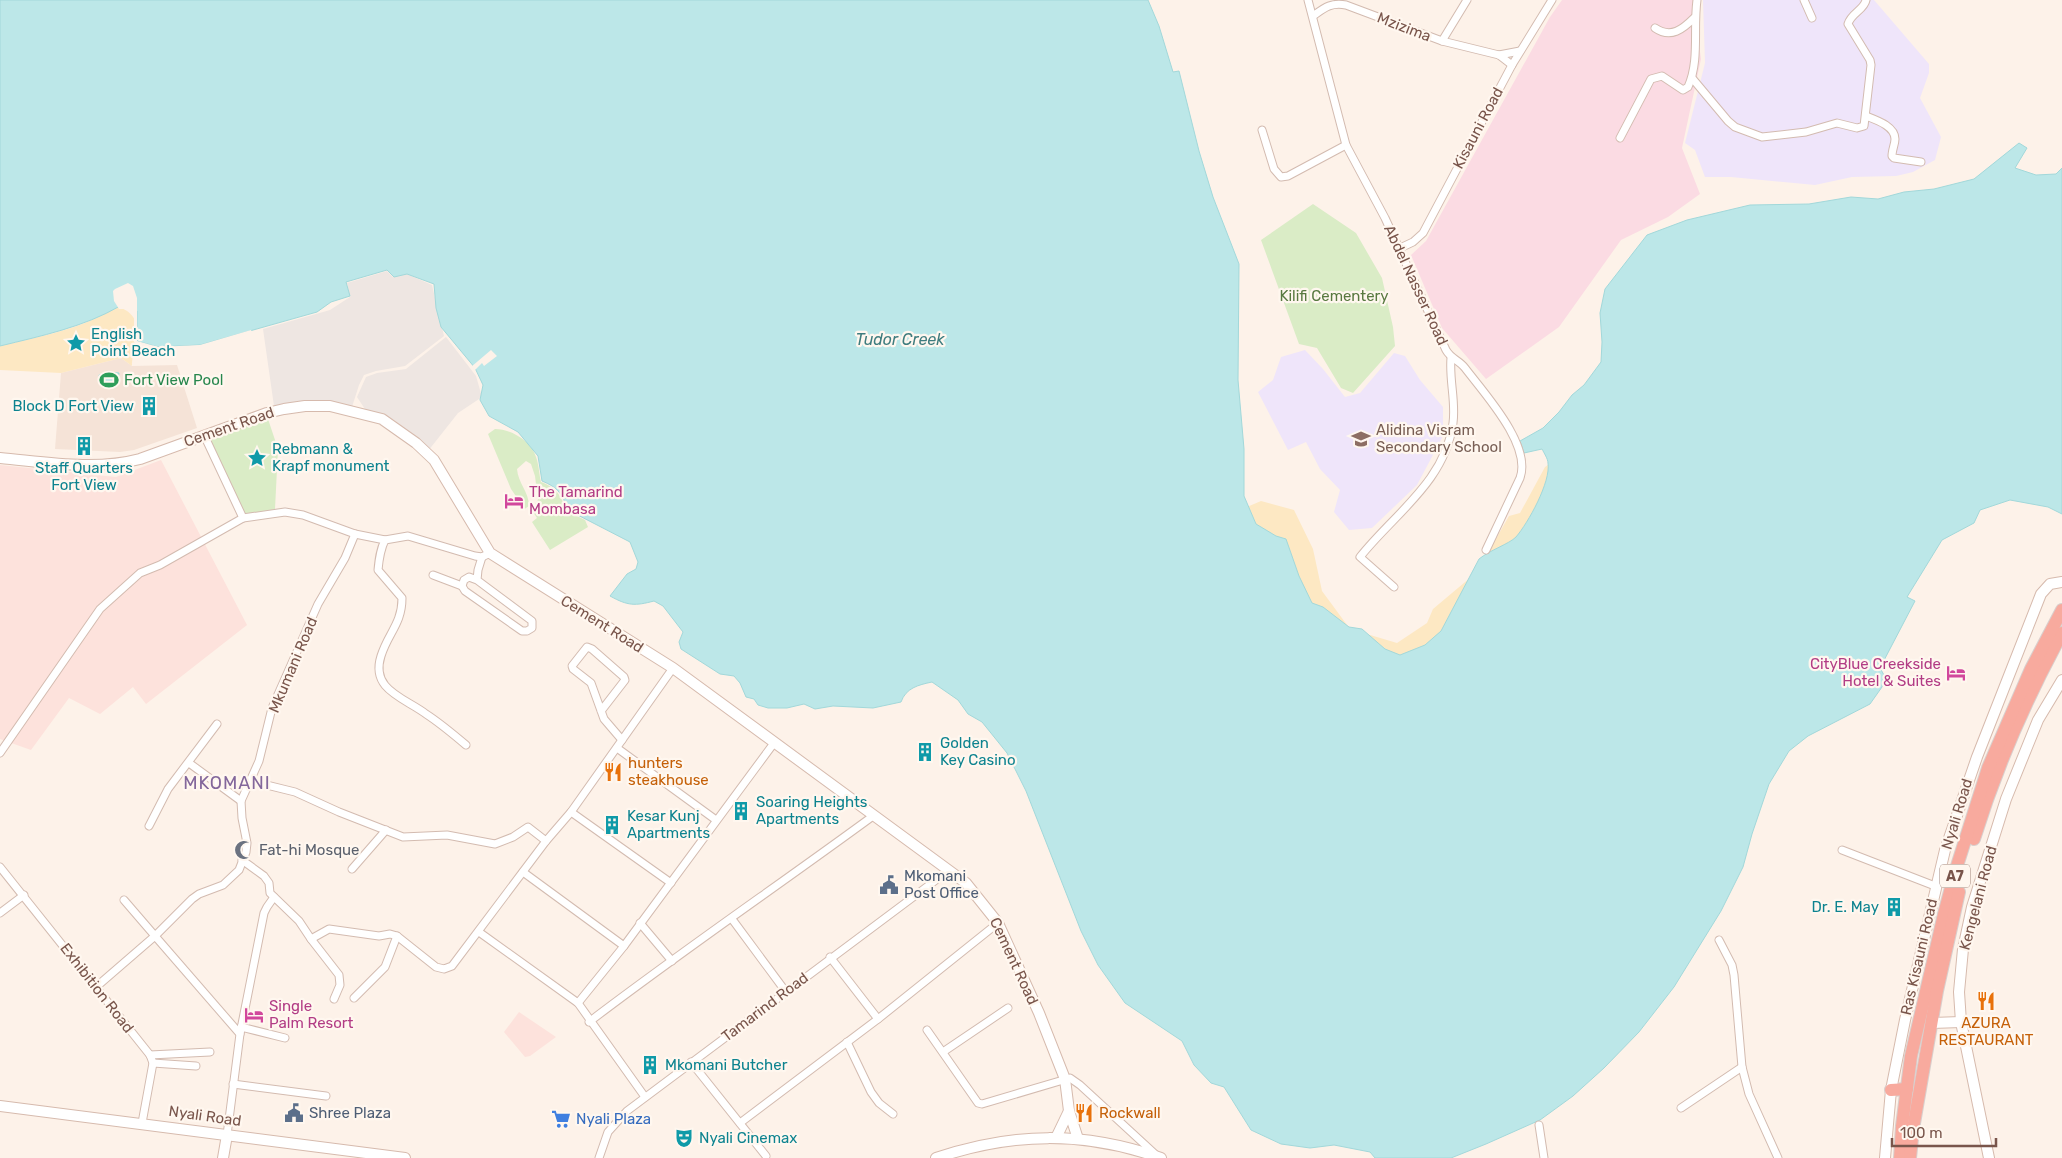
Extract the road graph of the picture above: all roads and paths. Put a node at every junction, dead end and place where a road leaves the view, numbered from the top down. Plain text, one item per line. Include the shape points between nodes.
1 (1308, 0) edge
2 (1467, 0) edge
3 (1552, 0) edge
4 (1697, 0) edge
5 (1804, 0) edge
6 (1866, 0) edge
7 (1313, 16) junction
8 (1694, 18) junction
9 (1812, 18) dead end
10 (1655, 28) dead end
11 (1442, 41) junction
12 (1520, 51) junction
13 (1500, 55) junction
14 (1512, 65) junction
15 (1692, 78) junction
16 (1866, 116) junction
17 (1262, 130) dead end
18 (1620, 138) dead end
19 (1346, 145) junction
20 (1921, 162) dead end
21 (1398, 249) junction
22 (1450, 358) junction
23 (204, 435) junction
24 (0, 458) edge
25 (243, 518) junction
26 (355, 534) junction
27 (385, 540) junction
28 (1486, 550) dead end
29 (486, 555) junction
30 (433, 576) dead end
31 (477, 580) junction
32 (2062, 582) edge
33 (462, 586) junction
34 (1394, 587) dead end
35 (2062, 610) edge
36 (2062, 632) edge
37 (673, 668) junction
38 (2062, 680) edge
39 (601, 711) junction
40 (217, 724) dead end
41 (622, 740) junction
42 (774, 743) junction
43 (466, 745) dead end
44 (617, 748) junction
45 (0, 753) edge
46 (189, 764) junction
47 (250, 781) junction
48 (241, 801) junction
49 (571, 812) junction
50 (873, 816) junction
51 (716, 820) junction
52 (149, 826) dead end
53 (386, 830) junction
54 (546, 841) junction
55 (1842, 850) dead end
56 (242, 860) junction
57 (0, 867) edge
58 (352, 869) dead end
59 (948, 870) junction
60 (523, 872) junction
61 (671, 883) junction
62 (1935, 886) junction
63 (24, 895) junction
64 (274, 897) junction
65 (124, 900) dead end
66 (0, 913) edge
67 (732, 919) junction
68 (998, 922) junction
69 (640, 923) junction
70 (479, 932) junction
71 (156, 936) junction
72 (397, 936) junction
73 (311, 939) junction
74 (1719, 940) dead end
75 (624, 946) junction
76 (830, 957) junction
77 (672, 961) junction
78 (96, 987) junction
79 (786, 992) junction
80 (354, 998) dead end
81 (334, 999) dead end
82 (578, 1003) junction
83 (1008, 1008) dead end
84 (878, 1019) junction
85 (589, 1022) junction
86 (1961, 1022) junction
87 (1932, 1023) junction
88 (927, 1030) dead end
89 (241, 1031) junction
90 (284, 1038) dead end
91 (847, 1042) junction
92 (210, 1052) dead end
93 (943, 1052) junction
94 (150, 1054) junction
95 (691, 1062) junction
96 (153, 1063) junction
97 (196, 1066) dead end
98 (1742, 1067) junction
99 (1065, 1079) junction
100 (233, 1084) junction
101 (1891, 1090) junction
102 (1907, 1090) junction
103 (326, 1096) dead end
104 (645, 1097) junction
105 (0, 1106) edge
106 (1681, 1108) dead end
107 (1069, 1111) junction
108 (893, 1114) dead end
109 (142, 1123) junction
110 (740, 1123) junction
111 (1539, 1125) dead end
112 (227, 1135) junction
113 (1051, 1138) junction
114 (1078, 1139) junction
115 (1133, 1154) edge
116 (766, 1156) dead end
117 (1159, 1157) edge
118 (223, 1158) edge
119 (405, 1158) edge
120 (599, 1158) edge
121 (936, 1158) edge
122 (1544, 1158) edge
123 (1778, 1158) edge
124 (1884, 1158) edge
125 (1900, 1158) edge
126 (1910, 1158) edge
127 (1989, 1158) edge

1 - 7 street, Abdel Nasser Road
2 - 11 street
3 - 12 street, Kisauni Road
4 - 8 street
5 - 9 street
6 - 16 street via 1848,24 1871,65
7 - 11 street, Mzizima via 1337,3
7 - 19 street, Abdel Nasser Road
8 - 10 street via 1673,33
8 - 15 street via 1696,48
11 - 13 street, Mzizima
12 - 13 street
12 - 14 street, Kisauni Road
13 - 14 street
14 - 21 street, Kisauni Road via 1423,233
15 - 16 street via 1735,126 1762,137 1806,132 1837,123 1861,127
15 - 18 street via 1683,90 1662,76 1651,79
16 - 20 street via 1882,122 1893,132 1894,158
17 - 19 street via 1274,169 1281,177
19 - 21 street, Abdel Nasser Road
21 - 22 street, Abdel Nasser Road
22 - 28 street, Abdel Nasser Road via 1462,364 1508,424 1522,461 1520,478
22 - 34 street via 1453,423 1440,466 1360,557
23 - 24 main road, Cement Road via 120,464
23 - 25 street
23 - 29 main road, Cement Road via 266,413 305,406 330,406 382,419 416,442 434,460
25 - 26 street via 266,513 294,513
25 - 45 street via 160,566 140,573 100,609
26 - 27 street
26 - 47 street, Mkumani Road via 318,604 279,690
27 - 29 street via 408,536
27 - 43 street via 378,570 402,598 402,607 398,624 380,657 378,672 392,693 425,712
29 - 31 street
29 - 37 main road, Cement Road
30 - 33 street
31 - 33 street via 469,577
31 - 33 street via 532,621 532,628 522,631
32 - 62 main road, Ras Kisauni Road via 2050,584 2041,594 1963,794
35 - 102 highway, Nyali Road / A7 via 2016,701 1980,790 1944,914
36 - 87 highway, Nyali Road / A7 via 2019,719 1992,786 1956,904
37 - 41 street
37 - 42 main road, Cement Road
38 - 86 main road, Kengelani Road via 2031,737 2006,799 1980,880 1960,972
39 - 39 street via 591,683 572,666 587,647 624,677
39 - 41 street
40 - 46 street
41 - 44 street
42 - 50 main road, Cement Road
42 - 51 street
44 - 49 street
44 - 51 street
46 - 48 street
46 - 52 street via 168,789
47 - 48 street, Mkumani Road
47 - 53 street via 295,792
48 - 56 street via 247,843
49 - 54 street
49 - 61 street
50 - 59 main road, Cement Road
50 - 67 street
51 - 61 street
53 - 54 street via 403,836 447,835 495,844 528,826
53 - 58 street
54 - 60 street
55 - 62 street
56 - 64 street via 264,876
56 - 71 street via 232,877 192,899
57 - 63 street, Exhibition Road
59 - 68 main road, Cement Road via 970,887
59 - 76 street, Tamarind Road
60 - 70 street
60 - 75 street
61 - 69 street
62 - 101 main road, Ras Kisauni Road
63 - 66 street
63 - 78 street, Exhibition Road
64 - 73 street via 299,921
64 - 89 street via 264,914
65 - 71 street
67 - 77 street
67 - 79 street
68 - 84 street
68 - 99 main road, Cement Road
69 - 75 street
69 - 77 street
70 - 72 street via 452,966 444,969 436,967
70 - 82 street
71 - 78 street
71 - 89 street
72 - 73 street via 328,929
72 - 80 street via 385,967
73 - 81 street via 339,975 340,985
74 - 98 street via 1734,975
75 - 82 street
76 - 79 street, Tamarind Road
76 - 84 street
77 - 85 street
78 - 94 street, Exhibition Road
79 - 95 street, Tamarind Road
82 - 85 street
83 - 93 street
84 - 91 street
85 - 104 street
86 - 87 main road
86 - 127 main road, Kengelani Road
87 - 126 highway, Nyali Road / A7
88 - 93 street
89 - 90 street
89 - 100 street
91 - 108 street via 878,1103
91 - 110 street
92 - 94 street
93 - 99 street via 980,1104
94 - 96 street, Exhibition Road
95 - 104 street, Tamarind Road
95 - 110 street
96 - 97 street
96 - 109 street, Exhibition Road
98 - 106 street
98 - 123 street via 1749,1094
99 - 107 main road, Cement Road
99 - 117 street via 1080,1084
100 - 103 street
100 - 112 street
101 - 102 highway
101 - 124 main road, Ras Kisauni Road
102 - 125 highway, Nyali Road / A7
104 - 120 street, Tamarind Road via 615,1123
105 - 109 main road, Nyali Road
107 - 113 main road
107 - 114 main road, Cement Road
109 - 112 main road, Nyali Road
110 - 116 street
111 - 122 street
112 - 118 main road
112 - 119 main road, Nyali Road
113 - 114 main road
113 - 121 main road via 1024,1138 971,1146
114 - 115 main road
115 - 117 main road

